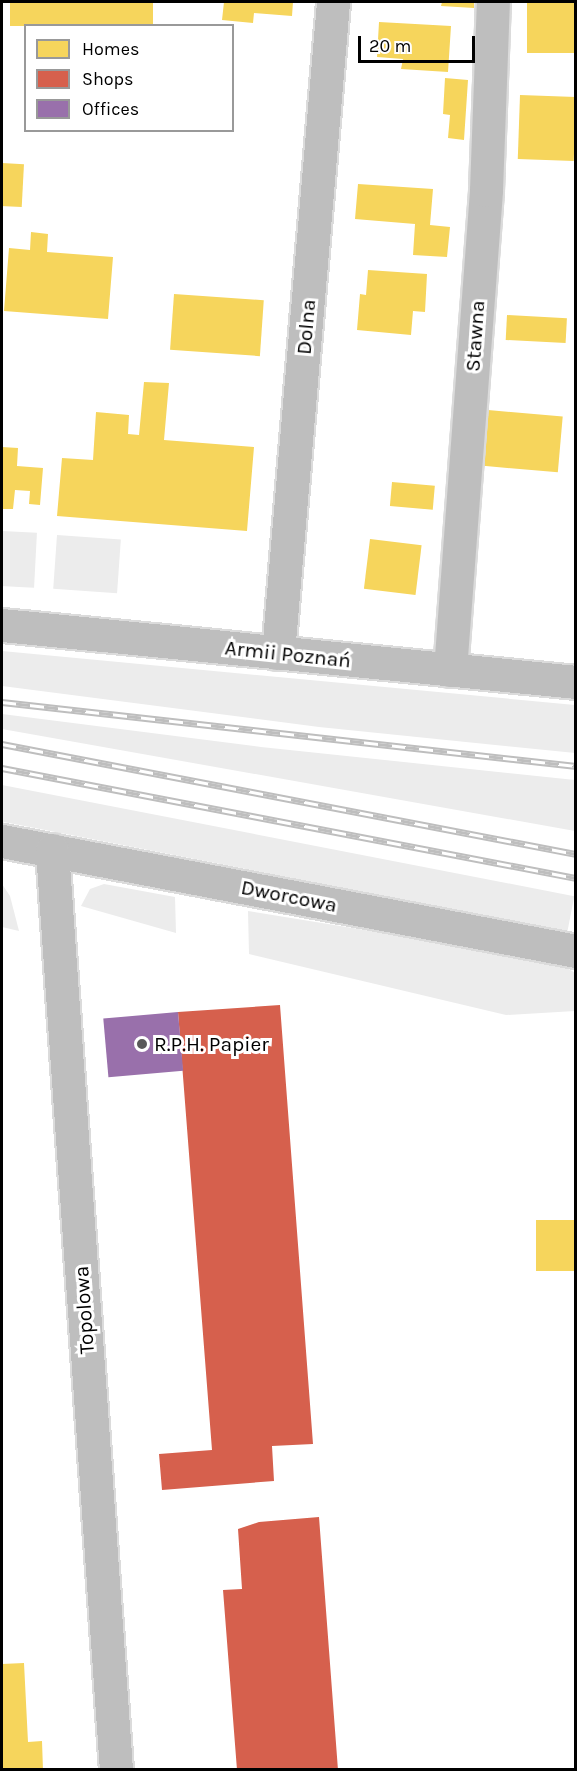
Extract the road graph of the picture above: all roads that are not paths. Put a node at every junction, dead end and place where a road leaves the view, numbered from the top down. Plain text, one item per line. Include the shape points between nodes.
1 (333, 2) edge
2 (494, 2) edge
3 (2, 625) edge
4 (278, 653) junction
5 (450, 670) junction
6 (576, 682) edge
7 (2, 841) edge
8 (52, 850) junction
9 (576, 951) edge
10 (116, 1770) edge

1 - 4 street, Dolna
2 - 5 street, Stawna via 486,190
3 - 4 street, Armii Poznań
4 - 5 street, Armii Poznań
5 - 6 street, Armii Poznań
7 - 8 street, Dworcowa
8 - 9 street, Dworcowa
8 - 10 street, Topolowa

